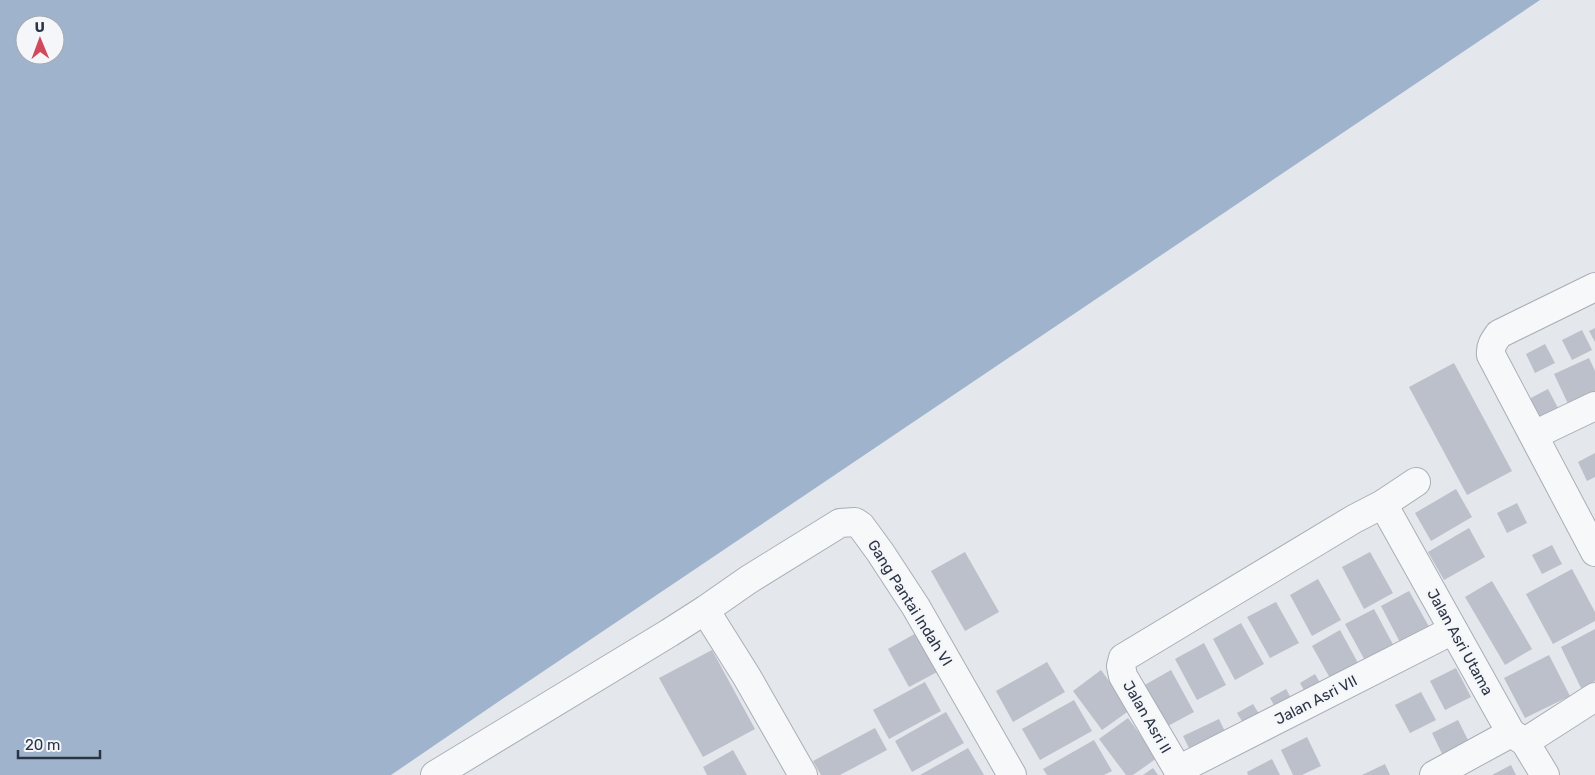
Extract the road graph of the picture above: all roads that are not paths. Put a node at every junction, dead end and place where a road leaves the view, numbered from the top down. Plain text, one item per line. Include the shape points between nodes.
1 (1595, 287) edge
2 (1595, 406) edge
3 (1534, 435) junction
4 (1416, 482) dead end
5 (1382, 504) junction
6 (1592, 540) edge
7 (705, 610) junction
8 (1453, 630) junction
9 (1595, 696) edge
10 (1518, 737) junction
11 (1180, 773) edge
12 (435, 775) edge
13 (802, 775) edge
14 (1012, 775) edge
15 (1434, 775) edge
16 (1545, 775) edge

1 - 3 street via 1499,334 1492,343 1491,355
2 - 3 street
3 - 6 street
4 - 5 street
5 - 8 street, Jalan Asri Utama
5 - 11 street, Jalan Asri II via 1123,658 1123,676
7 - 12 street, Gang Pantai Indah VI
7 - 13 street
7 - 14 street, Gang Pantai Indah VI via 840,524 855,522 880,552 916,607
8 - 10 street, Jalan Asri Utama
8 - 11 street, Jalan Asri VII
9 - 10 street
10 - 15 street
10 - 16 street, Jalan Asri Utama

